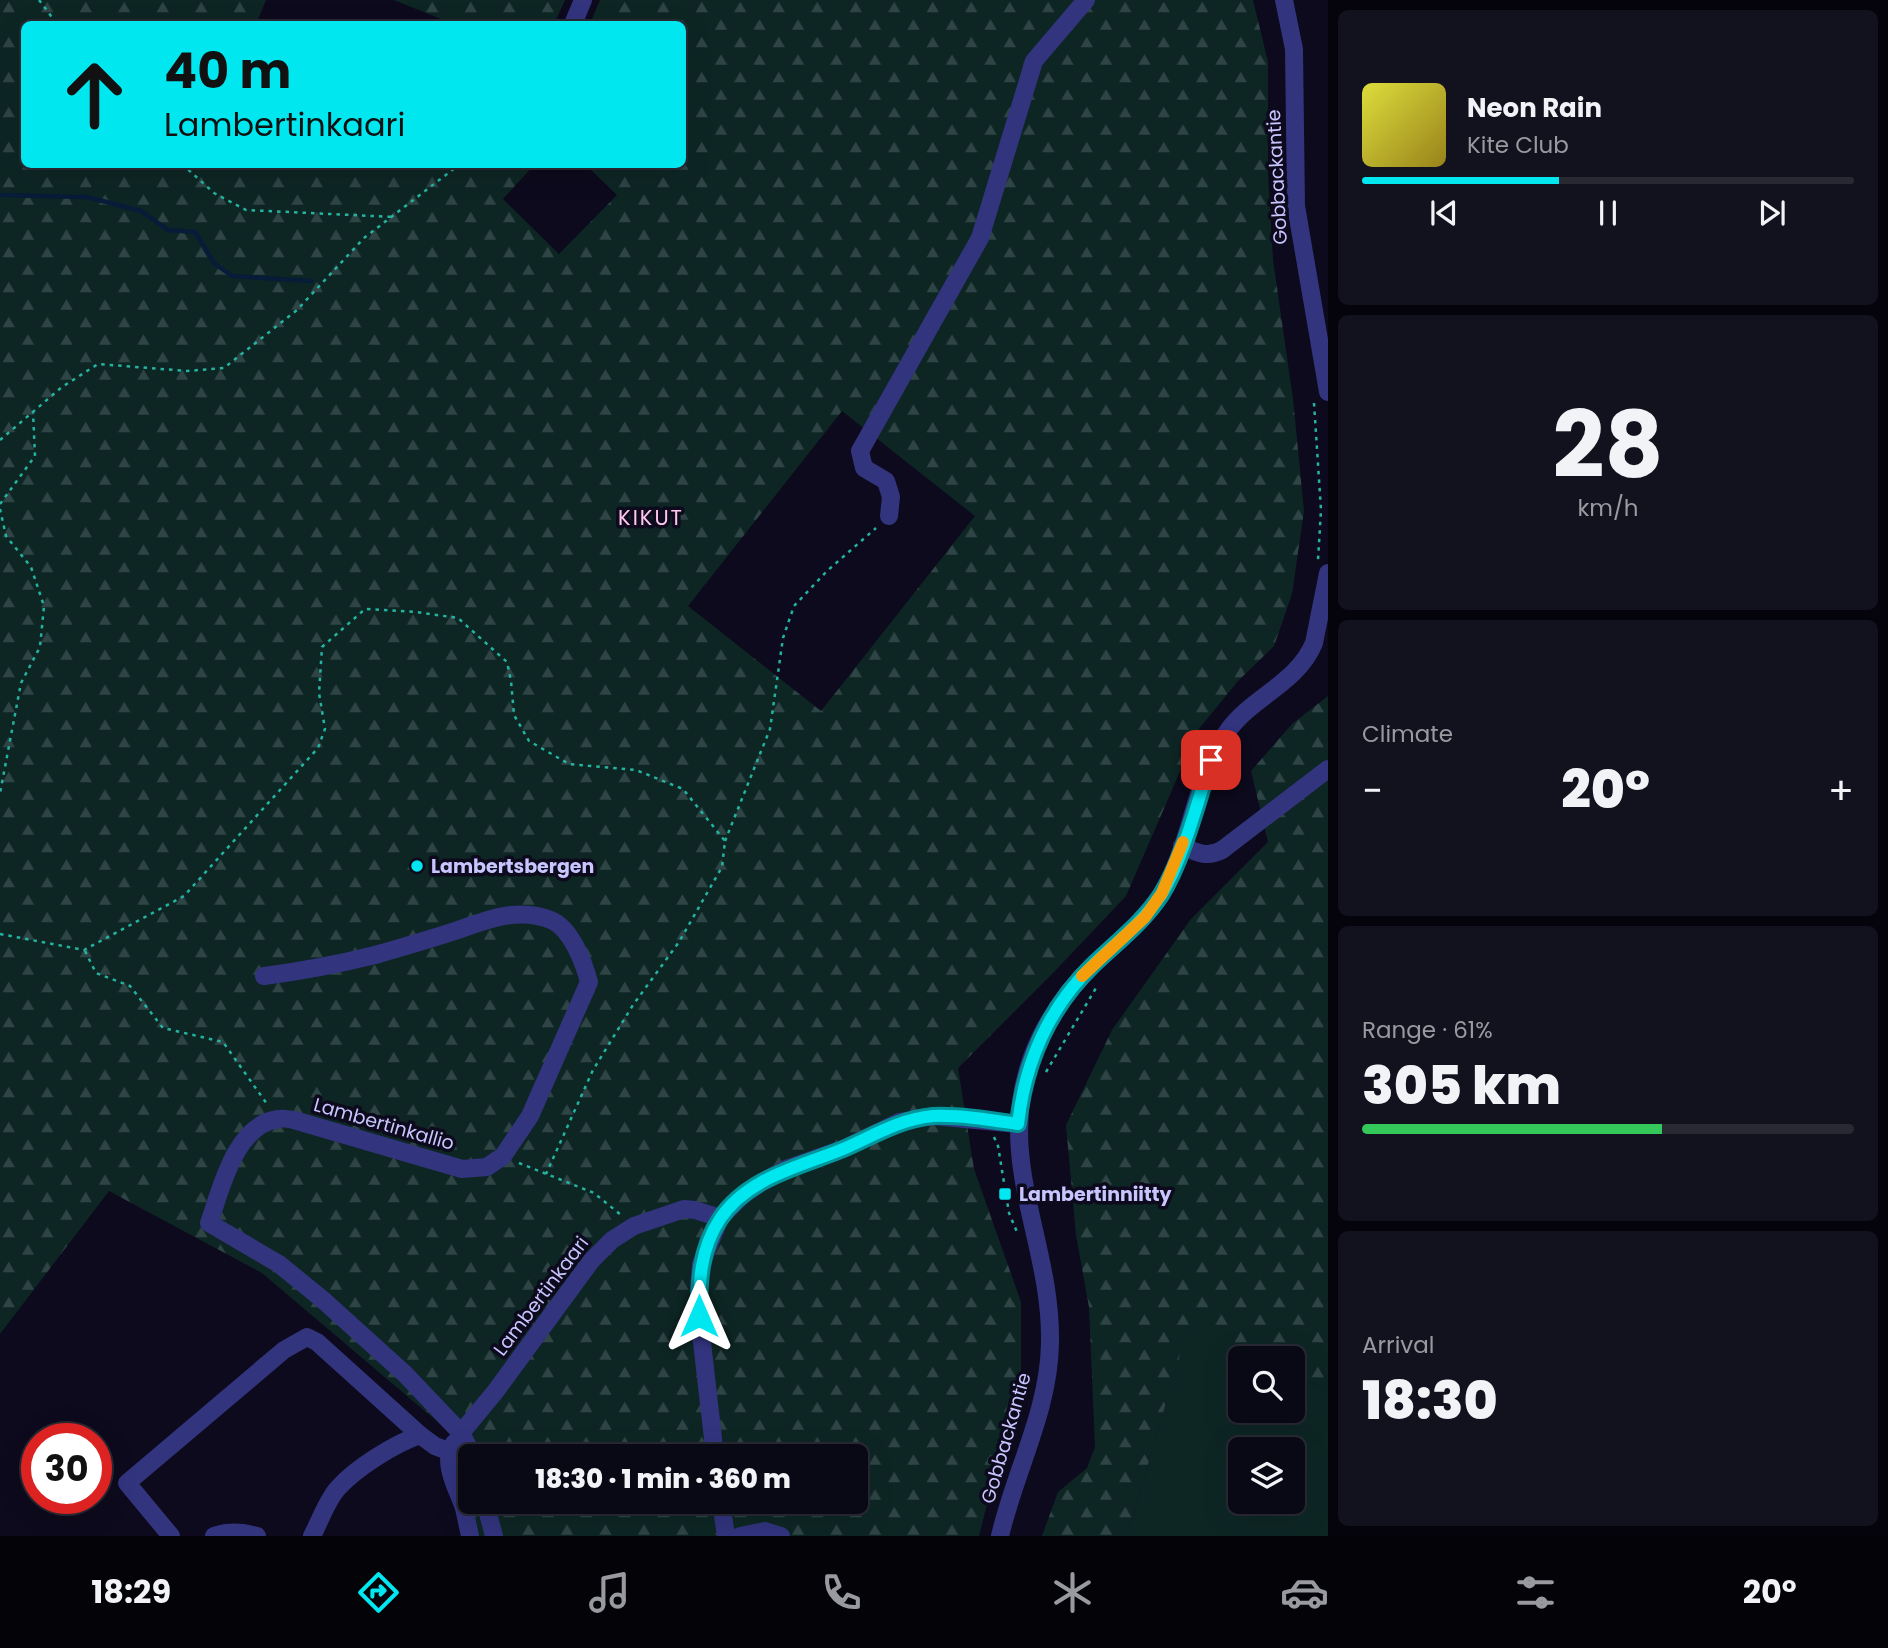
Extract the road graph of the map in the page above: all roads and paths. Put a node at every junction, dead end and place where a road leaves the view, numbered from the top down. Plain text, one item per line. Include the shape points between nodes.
1 (39, 0) edge
2 (583, 0) edge
3 (1086, 0) edge
4 (1284, 0) edge
5 (55, 21) edge
6 (574, 21) edge
7 (186, 168) edge
8 (455, 168) edge
9 (394, 217) junction
10 (1321, 396) edge
11 (33, 412) junction
12 (0, 440) edge
13 (0, 506) edge
14 (889, 516) joint
15 (1323, 568) edge
16 (1328, 769) edge
17 (0, 793) edge
18 (725, 841) junction
19 (1182, 846) junction
20 (0, 934) edge
21 (84, 950) junction
22 (264, 976) dead end
23 (1100, 982) dead end
24 (1045, 1075) dead end
25 (277, 1119) junction
26 (1018, 1124) junction
27 (988, 1131) dead end
28 (503, 1156) junction
29 (546, 1174) junction
30 (720, 1218) junction
31 (634, 1226) junction
32 (1018, 1234) dead end
33 (419, 1435) junction
34 (462, 1435) junction
35 (467, 1444) edge
36 (714, 1444) edge
37 (449, 1451) junction
38 (488, 1514) edge
39 (723, 1514) edge
40 (171, 1536) edge
41 (214, 1536) edge
42 (257, 1536) edge
43 (312, 1536) edge
44 (470, 1536) edge
45 (494, 1536) edge
46 (726, 1536) edge
47 (740, 1536) edge
48 (781, 1536) edge
49 (1000, 1536) edge

1 - 5 path
2 - 6 street
3 - 14 street via 1034,61 979,238 860,451 864,468 886,481 891,497
4 - 10 street, Gobbackantie via 1294,49 1296,206
7 - 9 path via 214,193 246,210
8 - 9 path
9 - 11 path via 364,239 297,310 224,368 187,371 98,364
10 - 15 path
11 - 12 path
11 - 13 path via 36,456
13 - 17 path via 6,536 31,567 44,606 40,647 21,683
14 - 18 path via 794,606 783,638 770,729
15 - 19 street, Gobbackantie via 1311,653 1294,674 1253,703 1227,731 1211,760
16 - 19 street via 1222,850 1202,855
18 - 21 path via 683,789 636,770 569,764 529,741 514,715 507,663 458,618 365,609 323,647 319,693 326,729 318,748 184,896
18 - 29 path via 722,867 679,942 593,1070
19 - 26 street, Gobbackantie via 1162,893 1145,917 1078,980 1045,1026 1025,1079
20 - 21 path
21 - 25 path via 96,973 130,986 163,1028 223,1042
22 - 28 street via 375,955 491,917 532,914 555,921 584,962 589,982 530,1116
23 - 24 path
25 - 28 street, Lambertinkallio via 462,1169 487,1167
25 - 34 street via 241,1143 208,1223 288,1271 405,1374
26 - 30 street via 933,1116 899,1122 786,1169 743,1195
26 - 49 street, Gobbackantie via 1022,1179 1047,1284 1050,1344 1045,1392
27 - 32 path via 998,1146 1009,1213
28 - 29 path
29 - 31 path via 594,1194
30 - 31 street, Lambertinkaari via 684,1209
30 - 36 street via 701,1264 699,1287
31 - 34 street, Lambertinkaari via 611,1240 592,1261
33 - 37 street
33 - 40 street via 307,1337 284,1350 127,1483
33 - 43 street via 366,1465 337,1489
34 - 35 street
34 - 37 street, Lambertinkaari
37 - 44 street
38 - 45 street
39 - 46 street
41 - 42 street via 224,1532
47 - 48 street via 765,1531

